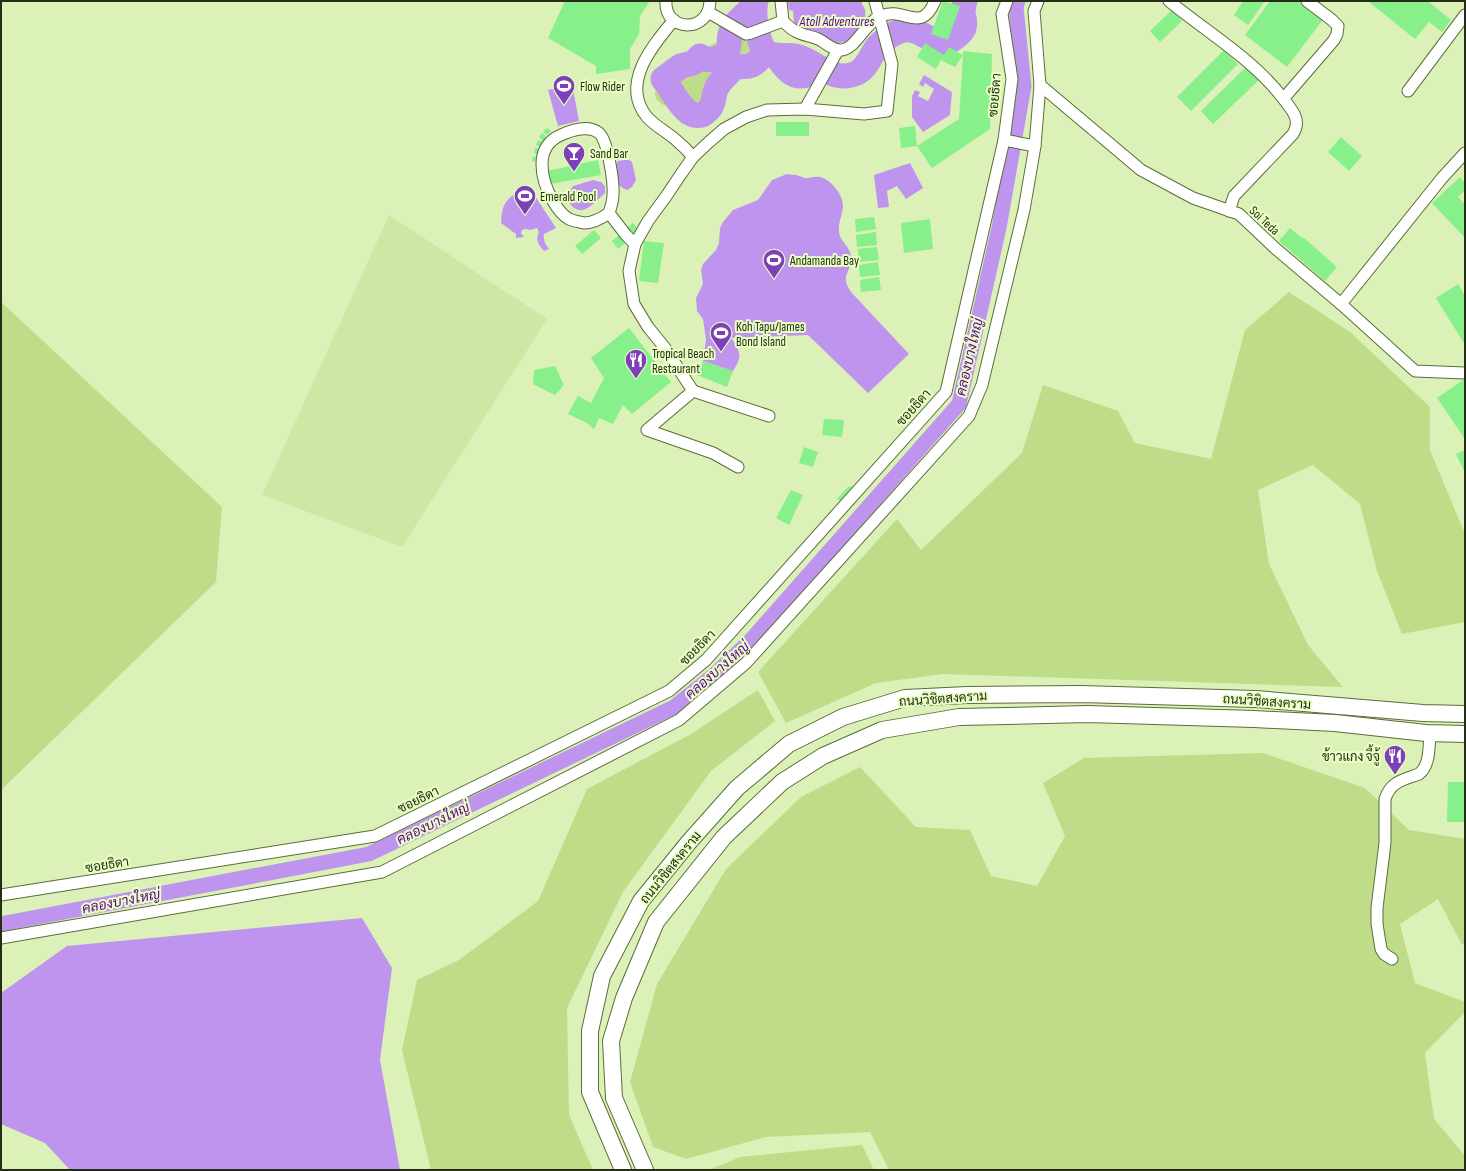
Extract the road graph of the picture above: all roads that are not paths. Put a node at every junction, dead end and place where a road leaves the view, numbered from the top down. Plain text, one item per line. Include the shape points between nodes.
1 (666, 1) edge
2 (710, 1) edge
3 (781, 1) edge
4 (875, 1) edge
5 (935, 1) edge
6 (1007, 1) edge
7 (1038, 1) edge
8 (1169, 1) edge
9 (1307, 1) edge
10 (710, 14) junction
11 (1465, 15) edge
12 (674, 20) junction
13 (881, 20) junction
14 (780, 23) junction
15 (836, 54) junction
16 (1040, 85) junction
17 (1408, 91) dead end
18 (1284, 98) junction
19 (804, 108) junction
20 (1004, 140) junction
21 (1035, 146) junction
22 (1465, 153) edge
23 (693, 157) junction
24 (1228, 211) junction
25 (609, 213) junction
26 (635, 244) junction
27 (1341, 304) junction
28 (1465, 373) edge
29 (693, 391) junction
30 (769, 416) dead end
31 (738, 467) dead end
32 (1465, 714) edge
33 (1430, 733) junction
34 (1465, 734) edge
35 (1, 895) edge
36 (1, 938) edge
37 (1392, 959) dead end
38 (623, 1170) edge
39 (645, 1170) edge

1 - 12 street via 667,10
2 - 10 street
3 - 14 street
4 - 13 street
5 - 13 street via 930,12 924,16 918,18 891,13
6 - 20 street, ซอยธิดา via 1002,14 1012,79
7 - 16 street via 1034,11
8 - 18 street via 1254,68
9 - 18 street via 1332,20 1338,26 1338,31 1334,40
10 - 12 street via 689,26
10 - 14 street via 746,34
11 - 17 street
12 - 23 street via 661,35 638,75 638,103 648,117
13 - 15 street via 867,26 856,41
13 - 19 street via 892,64 887,112 864,114
14 - 15 street via 794,31 819,39
15 - 19 street
16 - 21 street
16 - 24 street, Soi Teda via 1141,170 1193,198
18 - 24 street via 1295,116 1295,130 1234,196
19 - 23 street via 767,110 746,117 724,129
20 - 21 street
20 - 35 street, ซอยธิดา via 946,392 706,660 669,692 375,836
21 - 36 street via 1024,210 984,377 969,416 746,663 680,720 382,872
22 - 27 street
23 - 26 street
24 - 27 street, Soi Teda via 1239,214
25 - 25 street via 613,195 612,181 605,143 600,134 586,129 571,131 551,141 544,151 542,168 544,183 559,211 570,219 585,223 598,220
25 - 26 street
26 - 29 street via 629,271 634,304
27 - 28 street, Soi Teda via 1415,371
29 - 30 street
29 - 31 street via 647,430 712,453
32 - 38 main road, ถนนวิชิตสงคราม via 1423,714 1256,699 1081,694 967,695 905,698 843,717 789,744 737,788 641,901 602,976 590,1032 590,1092
33 - 34 main road, ถนนวิชิตสงคราม
33 - 37 street via 1422,772 1393,785 1385,799 1386,843 1377,924 1381,949
33 - 39 main road, ถนนวิชิตสงคราม via 1335,723 1254,719 1088,714 959,716 882,730 823,756 782,782 724,837 656,922 624,998 611,1041 614,1098

